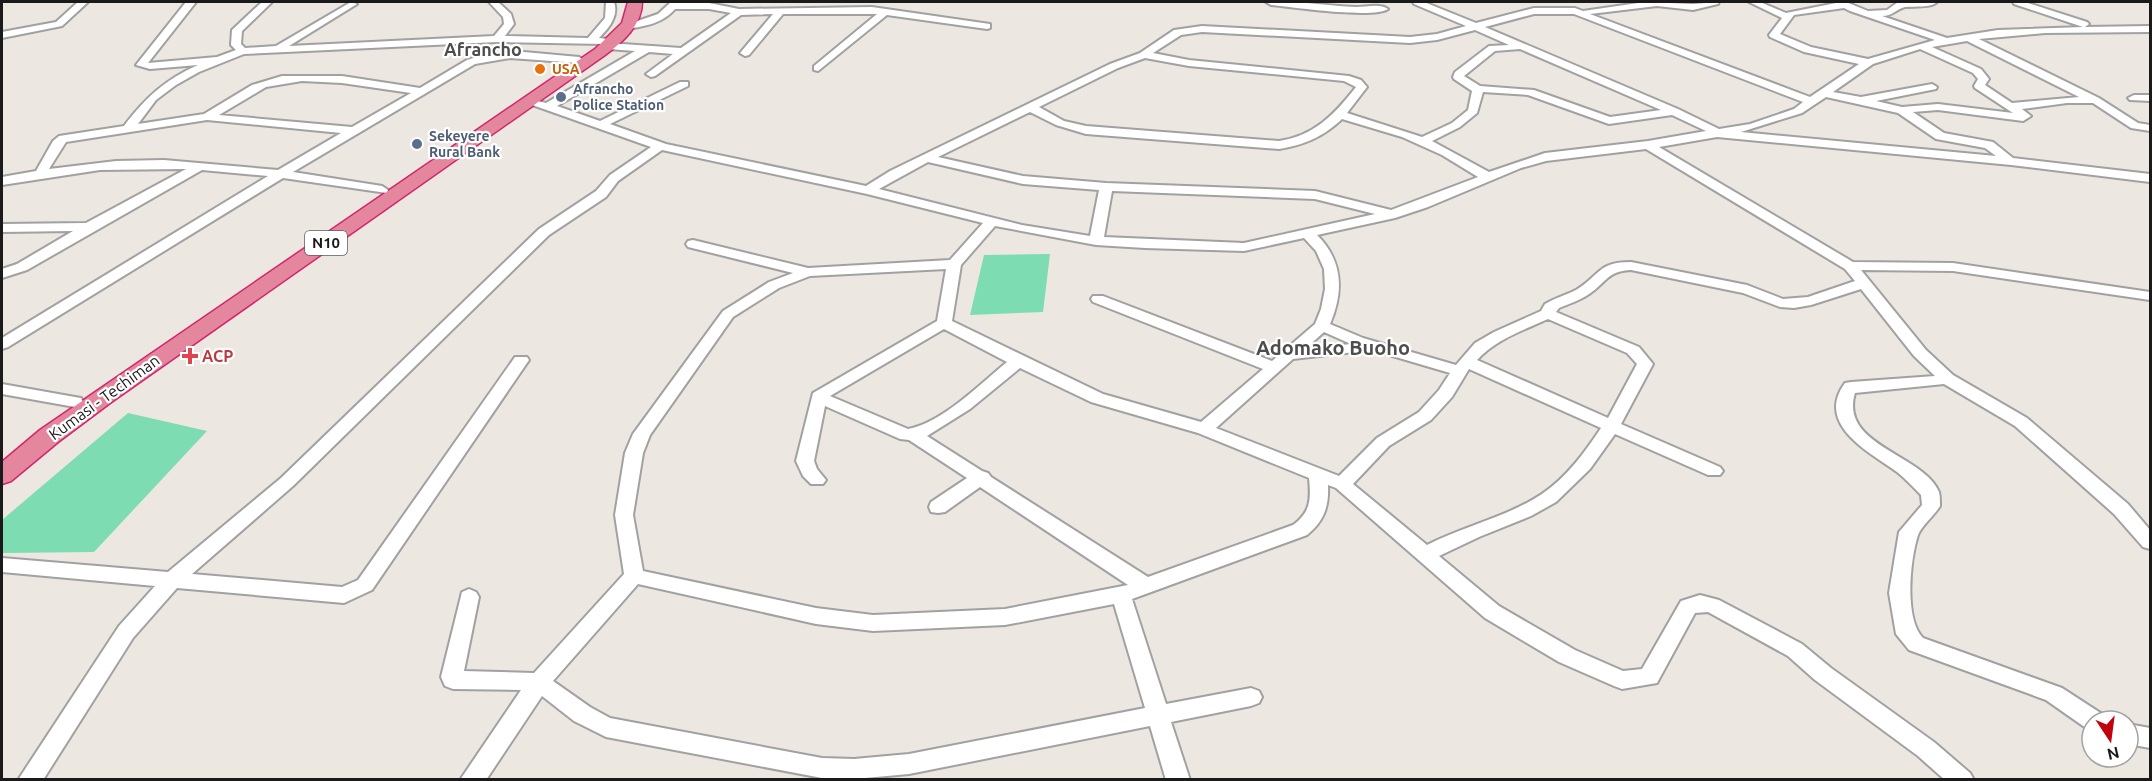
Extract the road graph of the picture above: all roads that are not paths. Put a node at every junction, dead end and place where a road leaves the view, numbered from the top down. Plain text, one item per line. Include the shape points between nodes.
1 (83, 2) edge
2 (191, 2) edge
3 (267, 2) edge
4 (493, 2) edge
5 (610, 2) edge
6 (625, 2) edge
7 (635, 2) edge
8 (1271, 2) edge
9 (1417, 2) edge
10 (1715, 2) edge
11 (1753, 2) edge
12 (1933, 2) edge
13 (2021, 2) edge
14 (1289, 3) edge
15 (1842, 3) edge
16 (352, 4) dead end
17 (674, 4) edge
18 (873, 6) edge
19 (1523, 6) dead end
20 (1383, 9) dead end
21 (1534, 11) junction
22 (739, 12) junction
23 (781, 12) junction
24 (885, 12) junction
25 (1593, 13) junction
26 (1866, 13) junction
27 (1788, 16) junction
28 (628, 26) junction
29 (987, 26) dead end
30 (1473, 27) junction
31 (2151, 29) edge
32 (2129, 30) junction
33 (2, 35) edge
34 (1493, 35) junction
35 (1966, 36) junction
36 (497, 39) junction
37 (2151, 39) edge
38 (1944, 41) junction
39 (601, 42) junction
40 (1920, 46) junction
41 (278, 48) junction
42 (1494, 48) junction
43 (1523, 48) junction
44 (646, 49) junction
45 (243, 51) junction
46 (681, 51) junction
47 (745, 53) dead end
48 (1144, 55) junction
49 (1838, 58) junction
50 (217, 60) junction
51 (579, 60) junction
52 (1869, 62) junction
53 (818, 68) dead end
54 (1856, 69) junction
55 (651, 74) dead end
56 (684, 84) dead end
57 (1932, 87) dead end
58 (1478, 90) junction
59 (421, 91) junction
60 (1825, 93) junction
61 (2134, 98) dead end
62 (2151, 98) edge
63 (1860, 100) junction
64 (2095, 100) junction
65 (1812, 102) junction
66 (539, 105) junction
67 (2010, 106) junction
68 (1031, 108) junction
69 (1902, 110) junction
70 (1674, 111) junction
71 (1341, 115) junction
72 (207, 117) junction
73 (600, 125) junction
74 (129, 128) junction
75 (2151, 128) edge
76 (354, 131) junction
77 (1720, 134) junction
78 (1424, 141) junction
79 (1648, 145) junction
80 (660, 146) junction
81 (927, 158) junction
82 (2011, 161) junction
83 (199, 167) junction
84 (281, 174) junction
85 (40, 175) junction
86 (1488, 177) junction
87 (2151, 178) edge
88 (2, 181) edge
89 (1106, 187) junction
90 (382, 190) junction
91 (868, 190) junction
92 (1390, 214) junction
93 (991, 222) junction
94 (89, 227) junction
95 (2, 228) edge
96 (1308, 234) junction
97 (1096, 241) junction
98 (693, 244) dead end
99 (954, 264) junction
100 (1850, 266) junction
101 (808, 272) junction
102 (6, 274) edge
103 (261, 280) junction
104 (1864, 283) junction
105 (2151, 296) edge
106 (1098, 299) dead end
107 (1548, 314) junction
108 (944, 323) junction
109 (1322, 326) junction
110 (2, 344) edge
111 (1372, 346) junction
112 (1290, 355) junction
113 (521, 360) dead end
114 (1018, 361) junction
115 (1274, 367) junction
116 (1463, 367) junction
117 (1947, 379) junction
118 (2, 389) edge
119 (819, 397) junction
120 (75, 402) junction
121 (1613, 427) junction
122 (1204, 429) junction
123 (913, 435) junction
124 (2, 460) edge
125 (1714, 471) dead end
126 (2, 475) edge
127 (1318, 476) junction
128 (982, 477) junction
129 (817, 480) dead end
130 (1342, 484) junction
131 (938, 507) dead end
132 (2151, 543) edge
133 (1425, 555) junction
134 (2, 566) edge
135 (634, 576) junction
136 (173, 579) junction
137 (1146, 586) junction
138 (1121, 595) junction
139 (469, 597) dead end
140 (539, 682) junction
141 (1251, 697) dead end
142 (2080, 712) edge
143 (1156, 717) junction
144 (820, 774) edge
145 (30, 780) edge
146 (472, 780) edge
147 (1178, 780) edge
148 (1962, 780) edge

1 - 33 street via 55,26
2 - 50 street via 141,65
3 - 45 street via 237,30 236,45
4 - 36 street via 507,16 508,24
5 - 39 street via 610,16
6 - 39 highway, N10 via 622,19
7 - 28 highway, Kumasi - Techiman / N10
8 - 14 street
9 - 30 street
10 - 25 street via 1694,7 1657,3
11 - 27 street
12 - 26 street via 1898,5 1889,13
13 - 32 street via 2080,24
14 - 20 street
15 - 26 street
15 - 27 street via 1802,9
16 - 41 street
17 - 22 street
17 - 28 street via 655,20
18 - 23 street
18 - 24 street
19 - 21 street
21 - 25 street
21 - 30 street
22 - 23 street
22 - 46 street
23 - 47 street
24 - 29 street
24 - 53 street
25 - 65 street
26 - 38 street
27 - 49 street via 1774,34
28 - 39 highway, Kumasi - Techiman / N10
30 - 34 street
30 - 48 street via 1410,40 1202,29 1178,33
31 - 32 street
32 - 35 street via 2046,30
32 - 37 street
34 - 42 street
34 - 43 street
35 - 38 street
35 - 64 street
36 - 39 street
36 - 41 street
38 - 40 street
39 - 44 street
39 - 51 highway, N10
39 - 66 highway, Kumasi - Techiman / N10
40 - 52 street
40 - 67 street via 1977,71 1984,79 1979,86
41 - 45 street
42 - 43 street
42 - 58 street via 1459,74 1462,81
43 - 70 street
44 - 46 street
44 - 66 street
45 - 50 street
46 - 55 street
48 - 68 street
48 - 71 street via 1357,82 1362,87
49 - 52 street
49 - 54 street
50 - 74 street via 181,77 153,98
51 - 59 street via 482,58
51 - 90 highway, N10
52 - 54 street
54 - 60 street
56 - 73 street
57 - 63 street
58 - 70 street via 1530,92 1609,122
58 - 78 street via 1473,111 1456,125
59 - 72 street via 315,78 280,80 250,89
59 - 76 street
60 - 63 street
60 - 65 street
61 - 62 street
63 - 69 street
64 - 67 street
64 - 75 street via 2135,126
65 - 77 street via 1768,122
66 - 73 street
66 - 103 highway, Kumasi - Techiman / N10
67 - 69 street via 2025,116 2011,118 1938,107
68 - 71 street via 1060,123 1086,130 1279,146 1307,140
68 - 81 street
69 - 82 street via 1940,136 1989,145
70 - 77 street
71 - 78 street
72 - 74 street
72 - 76 street
73 - 80 street
74 - 85 street via 59,141
76 - 84 street
77 - 79 street
77 - 82 street
78 - 86 street
79 - 86 street via 1545,157
79 - 100 street
80 - 91 street
80 - 136 street via 614,178 601,194 544,232 287,482
81 - 89 street via 1023,180
81 - 91 street
82 - 87 street
83 - 84 street
83 - 85 street via 131,164
83 - 94 street
84 - 90 street
84 - 110 street
85 - 88 street
86 - 92 street
89 - 92 street via 1315,195
89 - 97 street
90 - 103 highway, N10
91 - 93 street
92 - 96 street
93 - 97 street
93 - 99 street
94 - 95 street
94 - 102 street
96 - 97 street via 1244,247
96 - 109 street via 1324,251 1332,274 1331,308
98 - 101 street
99 - 101 street
99 - 108 street
100 - 104 street
100 - 105 street via 1953,267
101 - 135 street via 774,285 728,314 642,434 634,453 624,515
103 - 120 highway, N10 via 168,334
103 - 126 highway, Kumasi - Techiman / N10
104 - 107 street via 1794,304 1780,303 1737,287 1631,266 1612,267 1582,293 1550,307
104 - 117 street via 1920,353
106 - 115 street
107 - 116 street via 1481,346
107 - 121 street via 1642,357 1645,363
108 - 114 street
108 - 119 street
109 - 111 street
109 - 112 street
111 - 112 street
111 - 116 street
112 - 115 street
113 - 136 street via 364,585 356,591 344,596
114 - 122 street via 1097,398
114 - 123 street via 932,428
115 - 122 street
116 - 121 street
116 - 130 street via 1425,416 1383,442
117 - 132 street via 2020,422 2121,509
117 - 142 street via 1851,387 1845,392 1851,427 1861,439 1898,464 1930,493 1931,506 1909,532 1899,593 1906,634 1917,644 2054,694
118 - 120 street
119 - 123 street
119 - 129 street via 805,460
120 - 124 highway, N10
121 - 125 street
121 - 133 street via 1559,489 1532,508
122 - 127 street
123 - 128 street
127 - 130 street
127 - 137 street via 1319,510 1306,526
128 - 131 street
128 - 137 street
130 - 133 street
133 - 148 street via 1492,612 1567,656 1622,680 1649,677 1688,607 1712,605 1795,650
134 - 136 street
135 - 138 street via 816,616 873,623 1005,617
135 - 140 street
136 - 145 street via 126,632
137 - 138 street
138 - 143 street
139 - 140 street via 453,680
140 - 144 street via 606,727
140 - 146 street
141 - 143 street
143 - 144 street via 909,764
143 - 147 street

